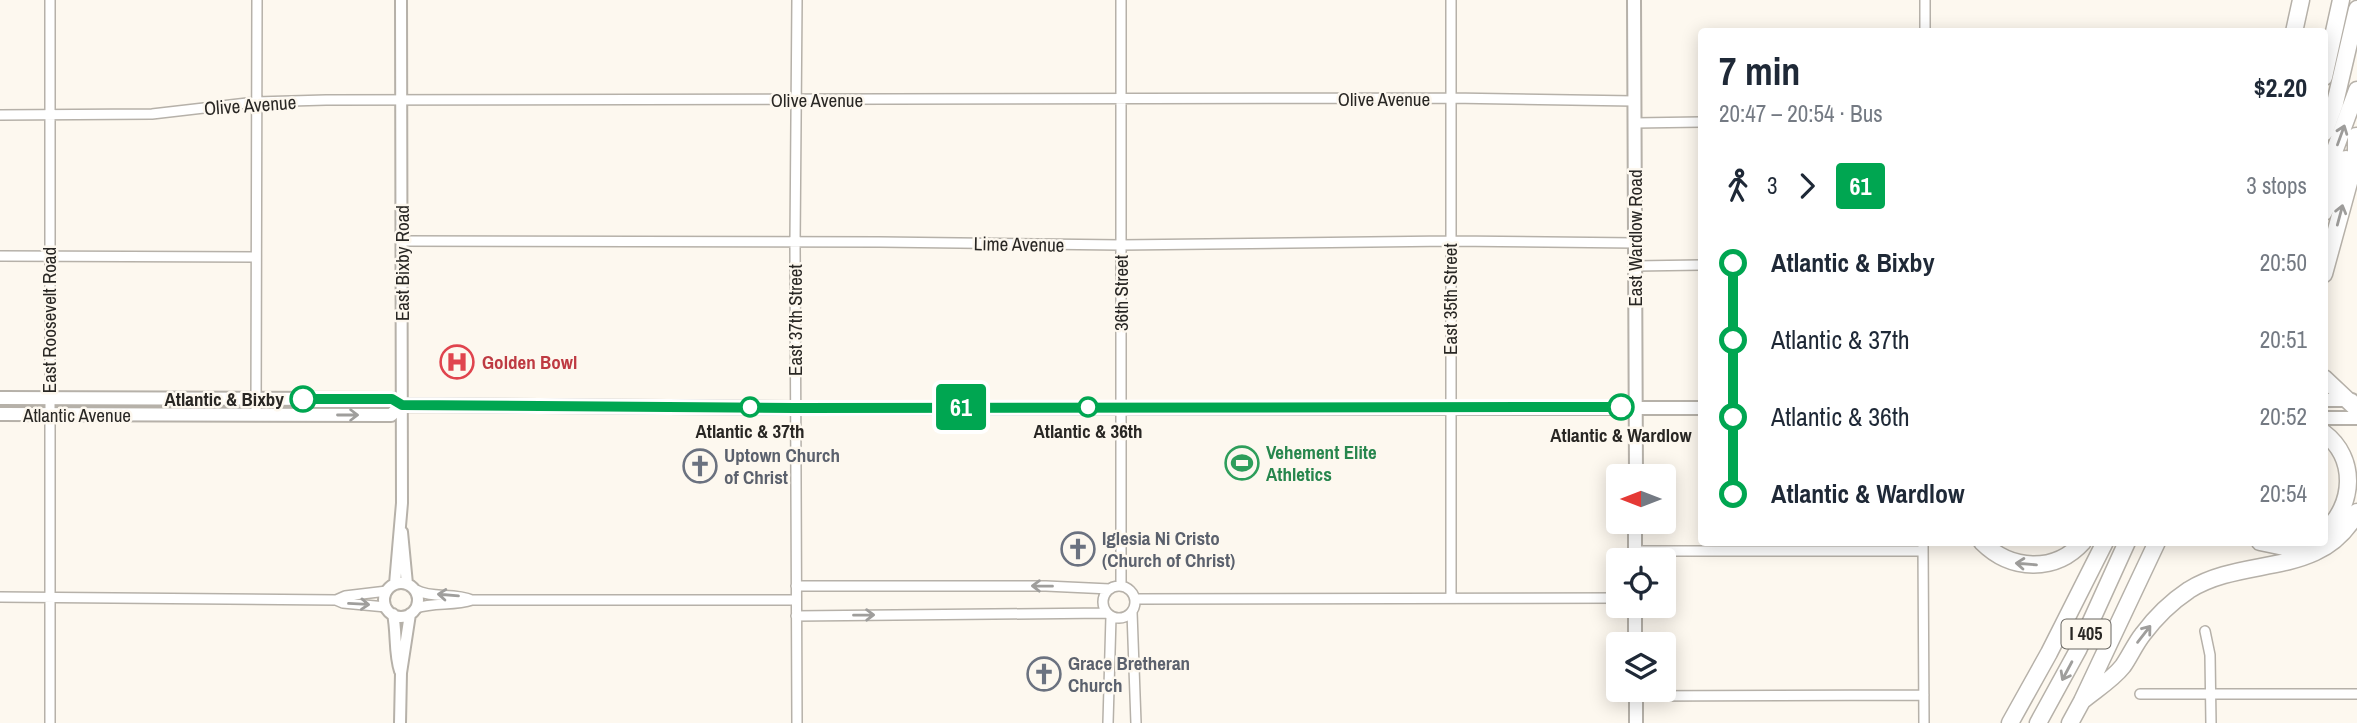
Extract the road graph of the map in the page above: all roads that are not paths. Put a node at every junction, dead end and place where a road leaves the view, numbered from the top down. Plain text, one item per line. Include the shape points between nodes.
1 (50, 0) edge
2 (257, 0) edge
3 (401, 0) edge
4 (797, 0) edge
5 (1121, 0) edge
6 (1451, 0) edge
7 (1634, 0) edge
8 (1925, 0) edge
9 (2301, 0) edge
10 (2331, 0) edge
11 (2341, 0) edge
12 (2357, 9) edge
13 (1925, 28) edge
14 (2294, 28) edge
15 (2325, 28) edge
16 (2328, 59) edge
17 (2357, 90) edge
18 (1450, 98) junction
19 (796, 100) junction
20 (1121, 100) junction
21 (401, 101) junction
22 (1634, 101) junction
23 (257, 102) junction
24 (0, 115) edge
25 (49, 115) junction
26 (2328, 120) edge
27 (1698, 122) edge
28 (1635, 123) junction
29 (2356, 134) edge
30 (2328, 168) edge
31 (2328, 202) edge
32 (402, 241) junction
33 (1450, 241) junction
34 (795, 243) junction
35 (1635, 243) junction
36 (1121, 245) junction
37 (0, 256) edge
38 (50, 256) junction
39 (256, 257) junction
40 (2328, 259) edge
41 (1698, 265) edge
42 (1635, 266) junction
43 (2328, 380) edge
44 (0, 398) edge
45 (49, 398) junction
46 (256, 398) junction
47 (2328, 401) edge
48 (2355, 403) edge
49 (402, 405) junction
50 (1121, 407) junction
51 (1636, 407) junction
52 (795, 408) junction
53 (1450, 408) junction
54 (1698, 408) edge
55 (0, 414) edge
56 (49, 415) junction
57 (256, 415) junction
58 (2328, 418) edge
59 (2357, 418) edge
60 (2328, 436) edge
61 (1636, 464) edge
62 (2357, 512) edge
63 (400, 526) junction
64 (2328, 528) edge
65 (1986, 546) edge
66 (2078, 546) edge
67 (2091, 546) edge
68 (2103, 546) edge
69 (2125, 546) edge
70 (2144, 546) edge
71 (2155, 546) edge
72 (2327, 546) edge
73 (2328, 546) edge
74 (1923, 547) edge
75 (1676, 554) edge
76 (796, 586) junction
77 (1121, 586) junction
78 (411, 587) junction
79 (391, 588) junction
80 (1110, 589) junction
81 (0, 597) edge
82 (50, 597) junction
83 (1451, 598) junction
84 (1606, 598) edge
85 (1135, 599) junction
86 (336, 600) junction
87 (472, 600) junction
88 (796, 600) junction
89 (389, 611) junction
90 (413, 611) junction
91 (1132, 612) junction
92 (1109, 615) junction
93 (796, 617) junction
94 (2205, 631) dead end
95 (2049, 653) junction
96 (401, 673) junction
97 (1676, 693) edge
98 (2140, 694) dead end
99 (2211, 694) junction
100 (2357, 694) edge
101 (1924, 695) junction
102 (2082, 701) junction
103 (1636, 702) edge
104 (50, 723) edge
105 (400, 723) edge
106 (797, 723) edge
107 (1108, 723) edge
108 (1136, 723) edge
109 (1636, 723) edge
110 (1924, 723) edge
111 (2010, 723) edge
112 (2038, 723) edge
113 (2058, 723) edge
114 (2070, 723) edge
115 (2211, 723) edge

1 - 25 street, East Roosevelt Road
2 - 23 street
3 - 21 street, East Bixby Road
4 - 19 street, East 37th Street
5 - 20 street, 36th Street
6 - 18 street, East 35th Street
7 - 22 main road, East Wardlow Road
8 - 13 street
9 - 14 highway
10 - 15 highway
11 - 16 highway
12 - 26 highway
30 -> 17 highway
18 - 20 street, Olive Avenue
18 - 22 street, Olive Avenue
18 - 33 street, East 35th Street
19 - 20 street, Olive Avenue
19 - 21 street, Olive Avenue
19 - 34 street, East 37th Street
20 - 36 street, 36th Street
21 - 23 street, Olive Avenue
21 - 32 street, East Bixby Road
22 - 28 main road, East Wardlow Road
23 - 25 street, Olive Avenue via 152,114
23 - 39 street
24 - 25 street, Olive Avenue
25 - 38 street, East Roosevelt Road
27 - 28 street
28 - 35 main road, East Wardlow Road
29 - 31 highway
40 -> 29 highway via 2356,157
32 - 34 street, Lime Avenue
32 - 49 street, East Bixby Road
33 - 35 street, Lime Avenue
33 - 36 street, Lime Avenue
33 - 53 street, East 35th Street
34 - 36 street, Lime Avenue
34 - 52 street, East 37th Street
35 - 42 main road, East Wardlow Road
36 - 50 street, 36th Street
37 - 38 street
38 - 39 street
38 - 45 street, East Roosevelt Road
39 - 46 street
41 - 42 street
42 - 51 main road, East Wardlow Road
43 - 48 highway
44 - 45 main road, Atlantic Avenue
45 - 46 main road, Atlantic Avenue
45 - 56 street, East Roosevelt Road
46 - 49 main road, Atlantic Avenue via 392,399
46 - 57 street
47 - 48 main road
49 - 52 main road, Atlantic Avenue
57 -> 49 main road, Atlantic Avenue via 391,415
49 - 63 street, East Bixby Road
50 - 52 main road, Atlantic Avenue
50 - 53 main road, Atlantic Avenue
50 - 77 street, 36th Street
51 - 53 main road, Atlantic Avenue
51 - 54 main road, Atlantic Avenue
51 - 61 main road, East Wardlow Road
52 - 76 street, East 37th Street
53 - 83 street, East 35th Street
55 - 56 main road, Atlantic Avenue
56 - 57 main road, Atlantic Avenue
56 - 82 street, East Roosevelt Road
58 - 59 main road
60 - 64 highway via 2345,456 2350,481 2342,512
73 -> 62 highway
63 - 78 street, East Bixby Road
63 - 79 street, East Bixby Road
66 -> 65 highway via 2055,562 2035,565 2008,560
67 - 95 highway
68 - 95 highway
69 -> 112 highway, I 405 via 2078,650
70 - 113 highway via 2107,631
71 - 102 highway, I 405
102 -> 72 highway via 2122,668 2143,634 2173,601 2213,578 2307,556
74 - 75 street
74 - 101 street
80 -> 76 street
76 - 88 street, East 37th Street
77 - 80 street
77 - 85 street
78 - 79 street
87 -> 78 street via 422,594
78 - 90 street via 418,601
79 - 86 street
79 - 89 street via 384,601
80 - 92 street via 1103,603
81 - 82 street
82 - 86 street
82 - 104 street, East Roosevelt Road
83 - 84 street
83 - 85 street
85 - 91 street
86 -> 89 street
87 - 88 street
87 - 90 street via 424,605
88 - 93 street, East 37th Street
89 - 90 street via 400,617
89 - 96 street
90 - 96 street
91 - 92 street via 1120,619
91 - 108 street
93 -> 92 street
92 - 107 street
93 - 106 street, East 37th Street
94 - 99 street
95 - 111 highway
96 - 105 street
97 - 101 street
98 - 99 street
99 - 100 street
99 - 115 street
101 - 110 street
102 - 114 highway, I 405
103 - 109 main road

